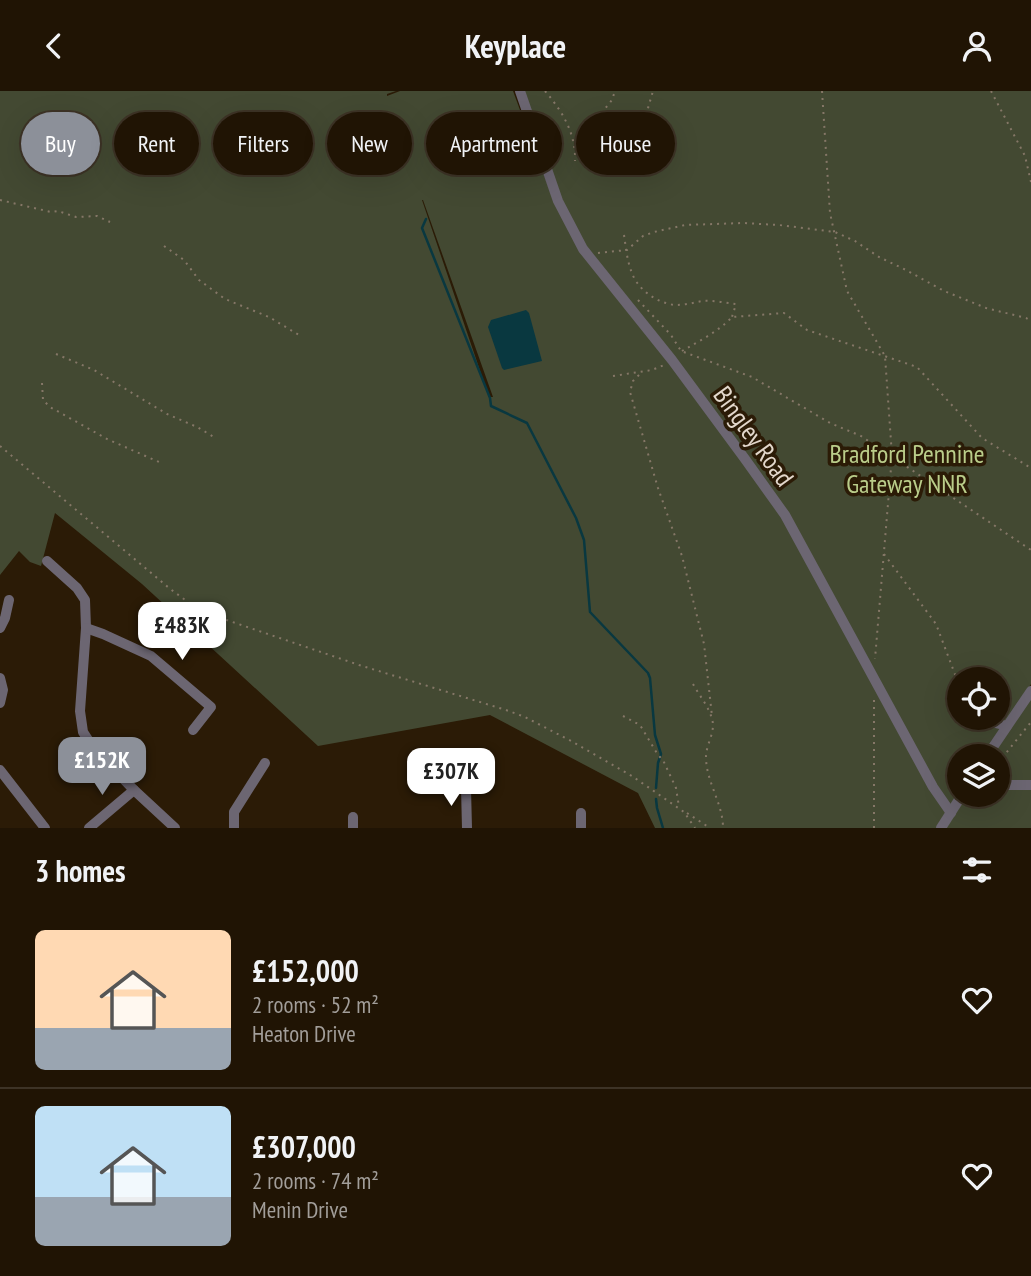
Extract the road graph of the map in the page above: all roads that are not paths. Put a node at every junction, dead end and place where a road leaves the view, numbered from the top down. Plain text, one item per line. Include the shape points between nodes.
1 (520, 91) edge
2 (47, 561) dead end
3 (9, 600) dead end
4 (0, 628) edge
5 (86, 628) junction
6 (0, 678) edge
7 (1031, 691) edge
8 (0, 703) edge
9 (1010, 722) edge
10 (193, 730) dead end
11 (265, 763) dead end
12 (0, 770) edge
13 (1010, 785) edge
14 (1031, 785) edge
15 (466, 788) dead end
16 (134, 790) junction
17 (955, 807) edge
18 (581, 813) dead end
19 (951, 813) junction
20 (45, 828) edge
21 (89, 828) edge
22 (175, 828) edge
23 (234, 828) edge
24 (467, 828) edge
25 (581, 828) edge
26 (941, 828) edge

1 - 19 street, Bingley Road via 558,201 583,249 672,360 785,515
2 - 5 street via 85,600
3 - 4 street
5 - 10 street via 151,656 211,707
5 - 16 street via 80,711 83,732
6 - 8 street
7 - 9 street
11 - 23 street via 234,813
12 - 20 street
13 - 14 street
15 - 24 street
16 - 21 street
16 - 22 street
17 - 19 street
18 - 25 street
19 - 26 street

